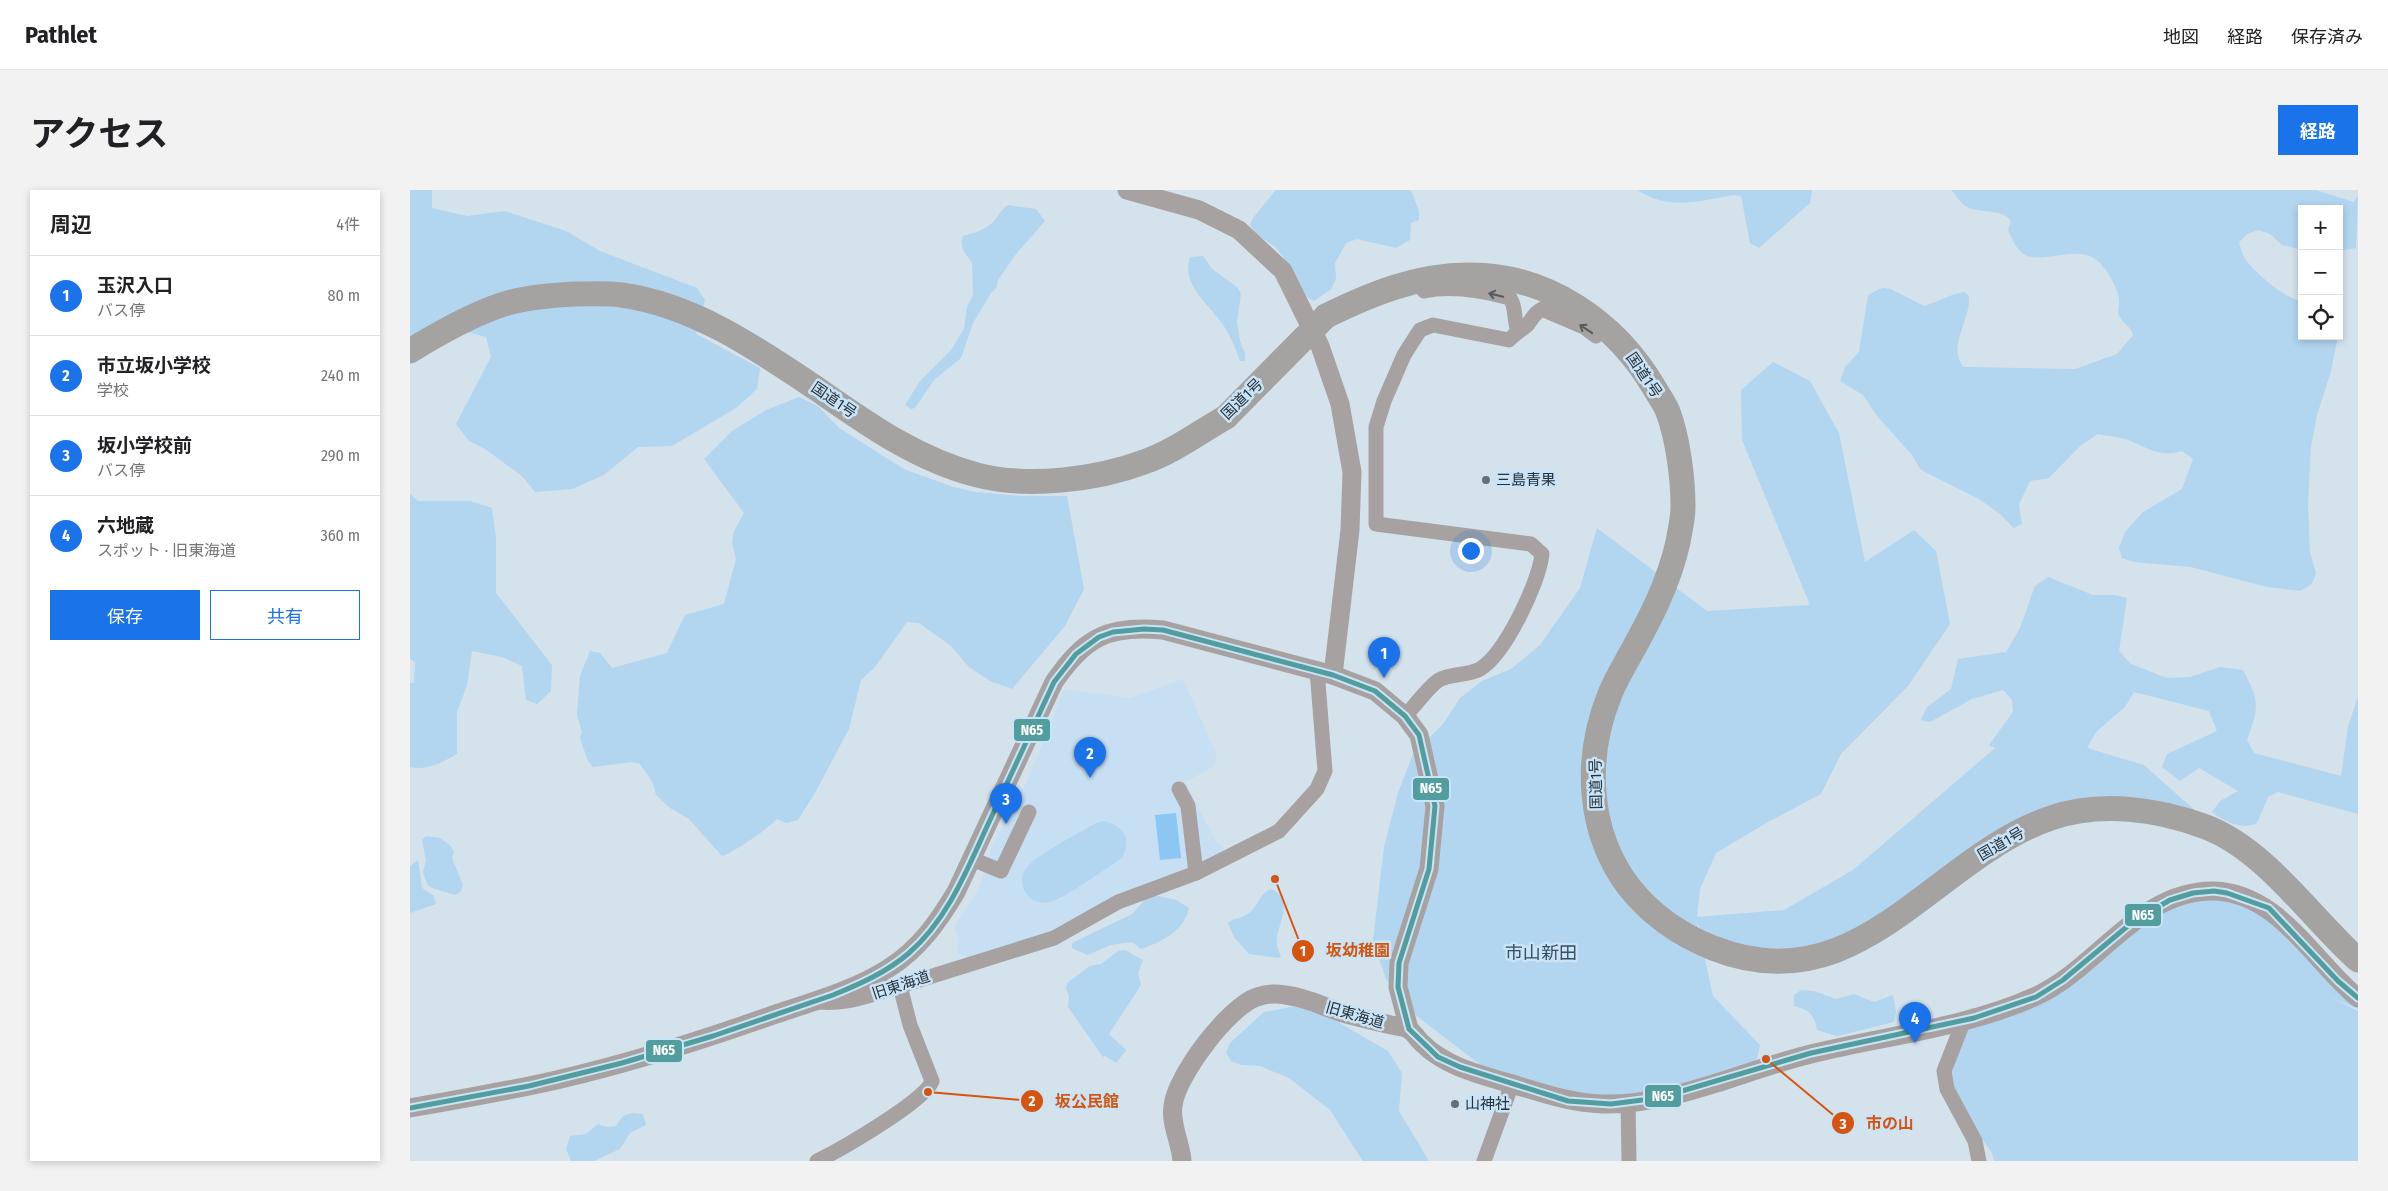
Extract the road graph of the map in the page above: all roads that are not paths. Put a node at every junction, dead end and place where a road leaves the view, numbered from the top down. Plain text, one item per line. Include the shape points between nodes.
1 (1127, 190) edge
2 (1365, 297) junction
3 (1518, 330) junction
4 (1628, 350) junction
5 (410, 351) edge
6 (1325, 673) junction
7 (1406, 716) junction
8 (1179, 790) dead end
9 (1029, 812) dead end
10 (972, 859) junction
11 (1196, 872) junction
12 (2358, 960) edge
13 (900, 986) junction
14 (2358, 998) edge
15 (812, 1002) junction
16 (1964, 1020) junction
17 (1409, 1029) junction
18 (1512, 1084) junction
19 (1628, 1102) junction
20 (410, 1108) edge
21 (817, 1161) edge
22 (1182, 1161) edge
23 (1484, 1161) edge
24 (1629, 1161) edge
25 (1979, 1161) edge

1 - 6 street via 1199,210 1239,230 1283,271 1320,346 1340,404 1352,472 1350,530
3 -> 2 street via 1514,321 1515,306 1510,298 1486,292 1434,288 1398,297
2 - 4 highway, 国道1号 via 1404,283 1464,274 1525,282 1577,305
2 - 5 highway, 国道1号, bridge via 1326,316 1226,417 1146,462 1108,473 1061,480 978,475 934,460 885,435 779,363 721,329 652,301 597,294 551,295 503,304 458,323
4 -> 3 street via 1609,346 1584,327 1542,309 1533,313 1528,325
3 - 7 street via 1509,340 1432,325 1420,330 1404,355 1376,427 1376,524 1531,544 1542,554 1541,567 1512,630 1495,657 1479,670 1439,680
4 - 12 highway, 国道1号 via 1646,373 1668,412 1680,460 1684,511 1674,560 1656,607 1610,694 1598,732 1593,780 1596,814 1607,852 1629,886 1657,917 1688,938 1727,954 1771,961 1829,954 1889,923 1986,851 2048,819 2094,809 2124,809 2151,812 2206,827 2235,841 2260,861
6 - 7 street via 1374,692
6 - 10 street via 1163,630 1135,627 1088,643 1068,661 1054,682
6 - 11 street, 旧東海道 via 1326,758 1322,781 1279,831
7 - 17 street via 1419,735 1434,806 1429,869 1399,962 1398,987
8 - 11 street via 1188,806
9 - 10 street via 1001,871
10 - 15 street via 938,922 904,958 866,981
11 - 13 street, 旧東海道 via 1118,902 1054,938
13 - 15 street, 旧東海道 via 849,1001 832,1004
13 - 21 street via 931,1085 914,1102
14 - 16 street via 2269,908 2243,897 2214,892 2170,900 2136,920 2063,980 2036,997
15 - 20 street, 旧東海道 via 658,1052 531,1086
16 - 19 street via 1811,1054 1658,1098
16 - 25 street via 1944,1072 1947,1088 1975,1141
17 - 18 street via 1438,1057
17 - 22 street, 旧東海道 via 1347,1014 1297,996 1281,994 1254,998 1224,1022 1176,1090 1172,1118
18 - 19 street via 1568,1101
18 - 23 street
19 - 24 street

